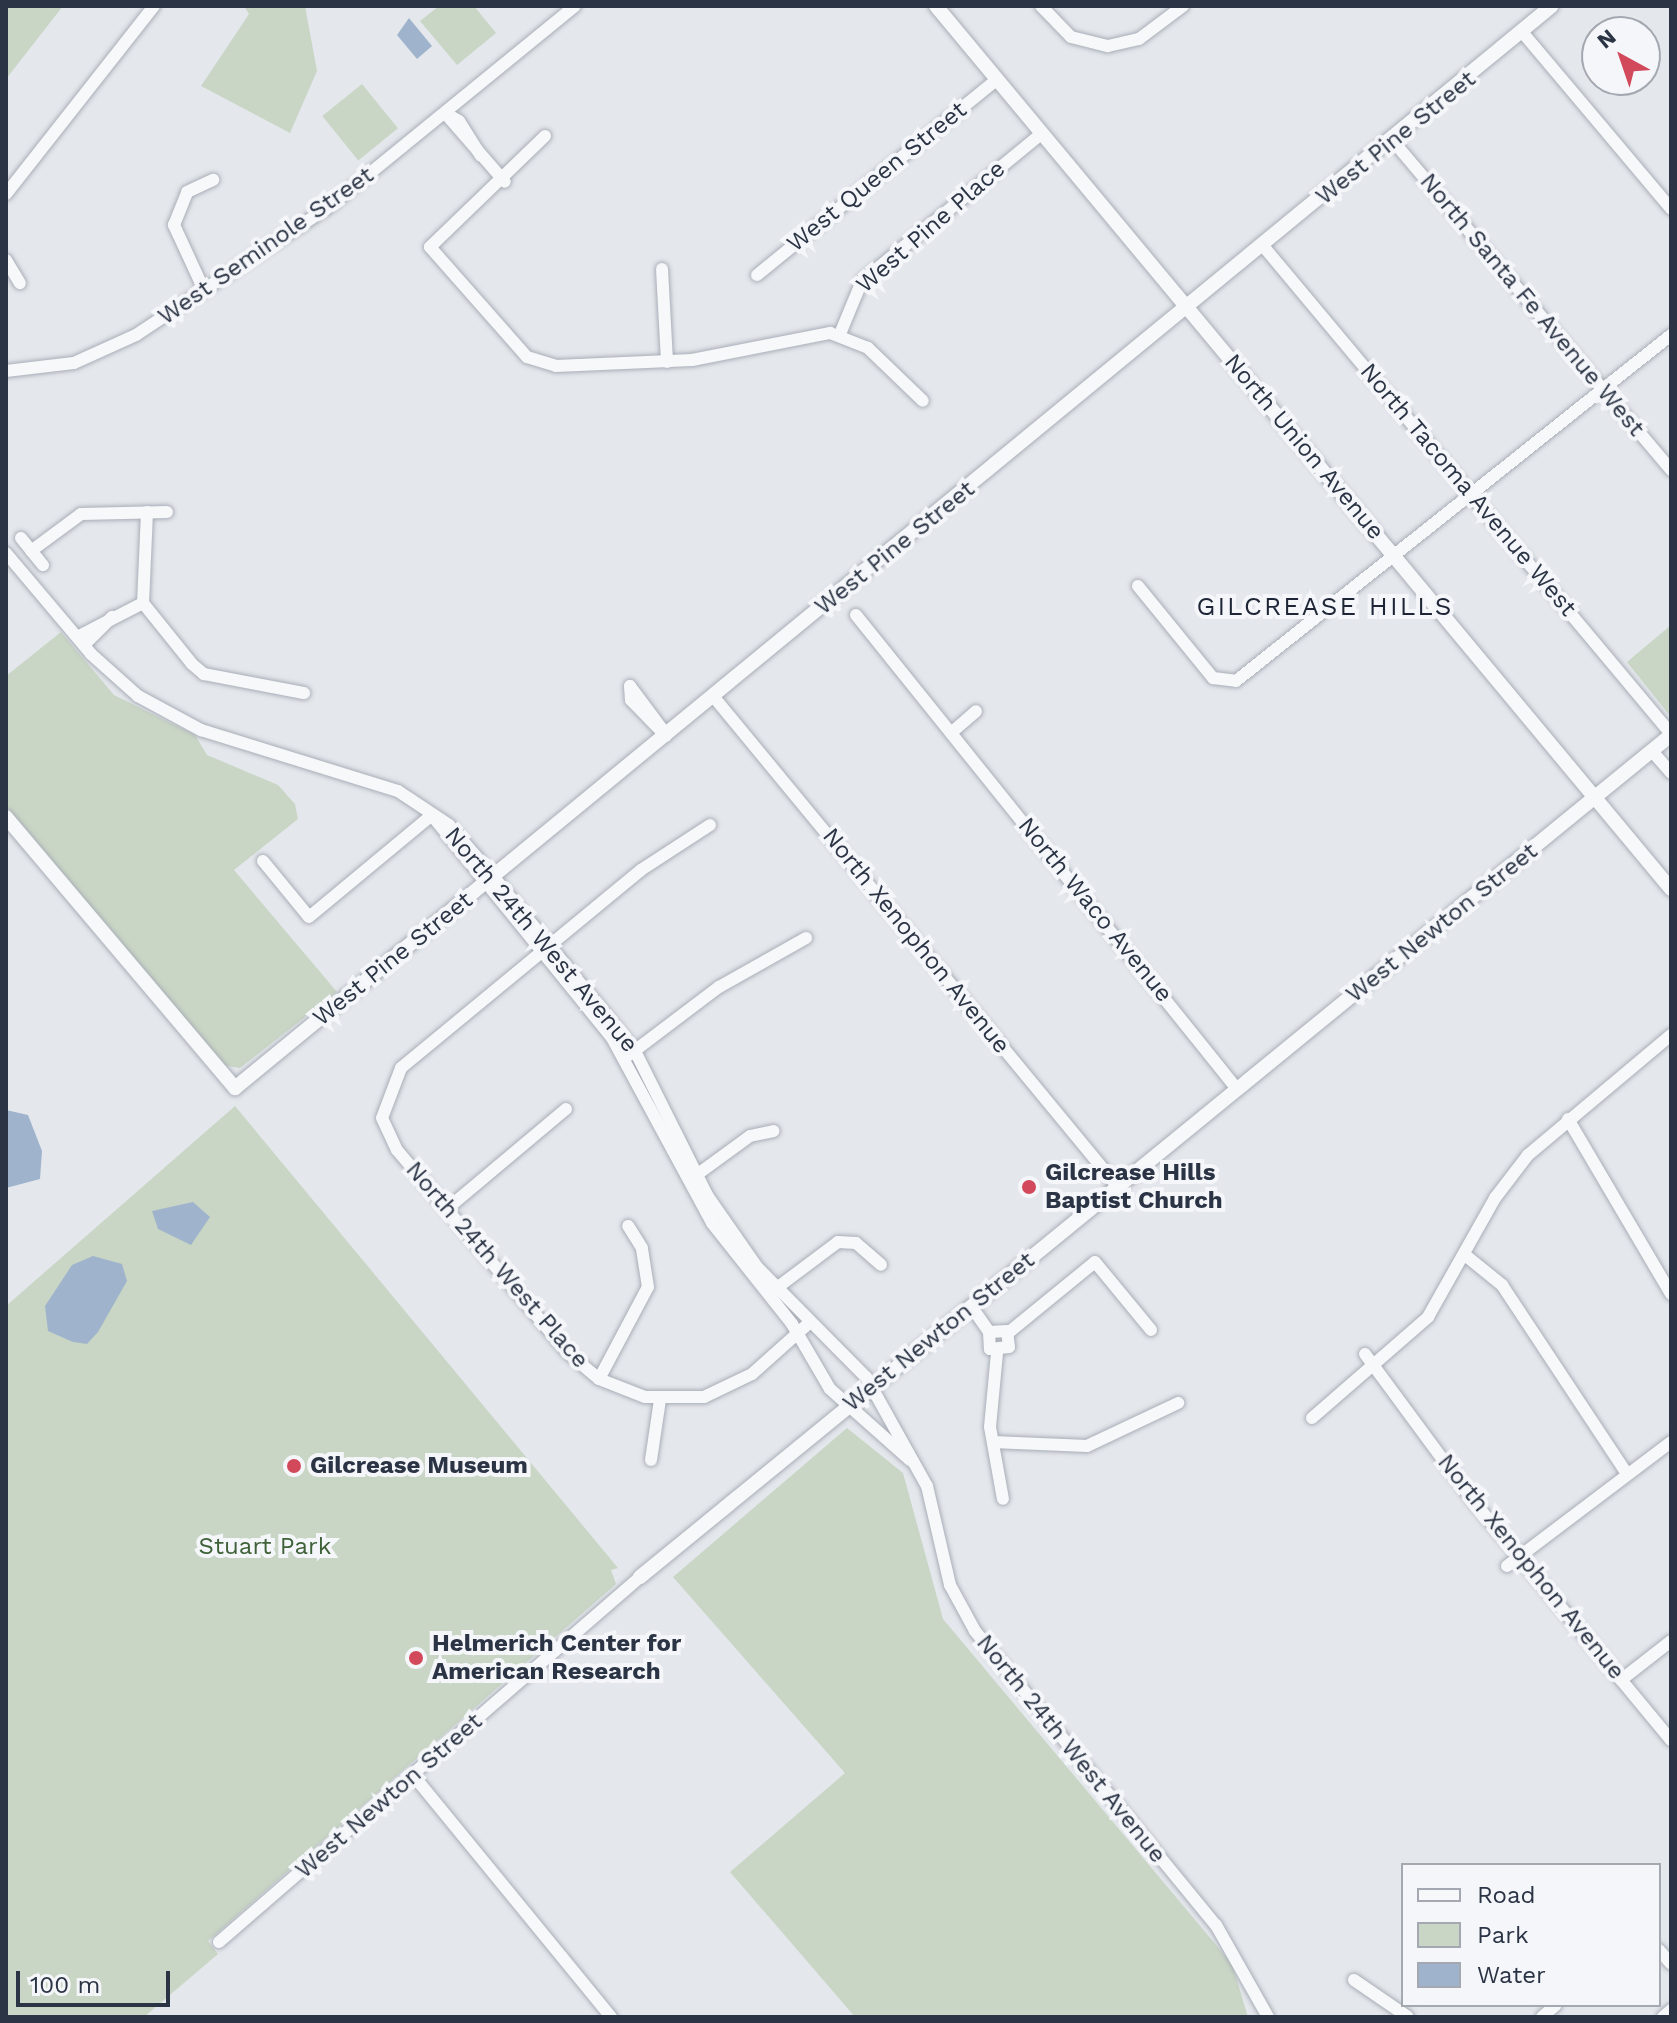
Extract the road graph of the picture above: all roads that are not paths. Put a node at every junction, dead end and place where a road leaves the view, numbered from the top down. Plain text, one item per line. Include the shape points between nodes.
1 (154, 6) edge
2 (575, 6) edge
3 (936, 6) edge
4 (1041, 6) edge
5 (1183, 6) edge
6 (1552, 6) edge
7 (1523, 33) junction
8 (997, 79) junction
9 (445, 113) junction
10 (1042, 133) junction
11 (545, 136) dead end
12 (1393, 141) junction
13 (213, 180) dead end
14 (505, 182) junction
15 (6, 194) edge
16 (1671, 209) edge
17 (1264, 247) junction
18 (6, 260) edge
19 (662, 269) dead end
20 (757, 275) dead end
21 (20, 283) dead end
22 (204, 290) junction
23 (1187, 309) junction
24 (840, 334) junction
25 (1671, 335) edge
26 (667, 362) junction
27 (6, 371) edge
28 (1604, 389) junction
29 (923, 401) dead end
30 (1671, 470) edge
31 (1472, 495) junction
32 (147, 512) junction
33 (167, 512) dead end
34 (21, 538) dead end
35 (31, 551) junction
36 (6, 553) edge
37 (1396, 556) junction
38 (43, 565) dead end
39 (1138, 586) dead end
40 (143, 603) junction
41 (856, 615) dead end
42 (80, 641) junction
43 (304, 693) dead end
44 (713, 696) junction
45 (976, 711) dead end
46 (951, 733) junction
47 (1671, 734) edge
48 (1652, 751) junction
49 (1671, 773) edge
50 (1595, 797) junction
51 (432, 815) junction
52 (6, 817) edge
53 (710, 825) dead end
54 (263, 861) dead end
55 (489, 880) junction
56 (1671, 889) edge
57 (806, 938) dead end
58 (546, 949) junction
59 (1671, 1035) edge
60 (630, 1054) junction
61 (1237, 1089) junction
62 (566, 1109) dead end
63 (1568, 1119) junction
64 (773, 1131) dead end
65 (693, 1179) junction
66 (1118, 1187) junction
67 (448, 1208) junction
68 (628, 1226) dead end
69 (1465, 1255) junction
70 (881, 1265) dead end
71 (771, 1292) junction
72 (1671, 1294) edge
73 (971, 1306) junction
74 (808, 1324) junction
75 (1151, 1330) dead end
76 (989, 1332) junction
77 (1008, 1333) junction
78 (798, 1334) junction
79 (997, 1353) junction
80 (1365, 1354) dead end
81 (1375, 1366) junction
82 (599, 1379) junction
83 (872, 1387) junction
84 (660, 1400) junction
85 (1178, 1403) dead end
86 (846, 1407) junction
87 (1312, 1418) dead end
88 (993, 1442) junction
89 (1671, 1442) edge
90 (651, 1460) dead end
91 (913, 1462) junction
92 (1625, 1471) junction
93 (1003, 1499) dead end
94 (1518, 1555) junction
95 (1507, 1566) dead end
96 (640, 1577) joint
97 (1671, 1641) edge
98 (1621, 1680) junction
99 (1671, 1740) edge
100 (413, 1775) junction
101 (219, 1942) dead end
102 (1354, 1980) dead end
103 (1671, 2010) edge
104 (607, 2015) edge
105 (1268, 2017) edge
106 (1408, 2017) edge
107 (1663, 2017) edge

1 - 15 street
2 - 9 street, West Seminole Street
3 - 8 street, North Union Avenue
4 - 5 street via 1086,42 1132,43
6 - 7 street, West Pine Street
7 - 12 street, West Pine Street
7 - 16 street
8 - 10 street, North Union Avenue
8 - 20 street, West Queen Street
9 - 14 street via 459,121
9 - 22 street, West Seminole Street via 326,209
10 - 23 street, North Union Avenue
10 - 24 street, West Pine Place via 862,281
11 - 14 street
12 - 17 street, West Pine Street
12 - 28 street, North Santa Fe Avenue West
13 - 22 street via 187,192 174,225
14 - 26 street via 430,247 527,357 556,366
17 - 23 street, West Pine Street
17 - 31 street, North Tacoma Avenue West
18 - 21 street
19 - 26 street
22 - 27 street, West Seminole Street via 101,355
23 - 37 street, North Union Avenue
23 - 44 street, West Pine Street
24 - 26 street
24 - 29 street via 868,348
25 - 28 street
28 - 30 street, North Santa Fe Avenue West
28 - 31 street
31 - 37 street
31 - 47 street, North Tacoma Avenue West
32 - 33 street
32 - 35 street via 76,516
32 - 40 street
34 - 35 street
35 - 38 street
36 - 42 street, North 24th West Avenue
37 - 39 street via 1246,674 1224,683
37 - 50 street, North Union Avenue
40 - 42 street via 112,617
40 - 43 street via 204,674
41 - 46 street, North Waco Avenue
42 - 51 street, North 24th West Avenue via 123,684 176,719 384,784
44 - 55 street, West Pine Street
44 - 66 street, North Xenophon Avenue
45 - 46 street
46 - 61 street, North Waco Avenue
47 - 48 street, West Newton Street
48 - 49 street
48 - 50 street, West Newton Street
50 - 56 street, North Union Avenue
50 - 61 street, West Newton Street
51 - 54 street via 309,917
51 - 55 street, North 24th West Avenue
52 - 55 street, West Pine Street via 235,1088
53 - 58 street via 662,855
55 - 58 street, North 24th West Avenue
57 - 60 street via 719,987
58 - 60 street, North 24th West Avenue
58 - 67 street, North 24th West Place via 401,1068 382,1107 390,1140
59 - 63 street
60 - 65 street, North 24th West Avenue
61 - 66 street, West Newton Street
62 - 67 street
63 - 69 street via 1502,1187
63 - 72 street
64 - 65 street via 750,1136
65 - 71 street, North 24th West Avenue
66 - 73 street, West Newton Street
67 - 82 street, North 24th West Place via 568,1353
68 - 82 street via 642,1248 648,1287
69 - 81 street via 1428,1317
69 - 92 street via 1502,1285
70 - 71 street via 856,1243 838,1242
71 - 74 street, North 24th West Avenue
71 - 78 street, North 24th West Avenue
73 - 76 street
73 - 83 street, West Newton Street
74 - 78 street, North 24th West Place
74 - 83 street, North 24th West Avenue
75 - 77 street via 1095,1262
76 - 77 street
76 - 79 street via 987,1345
77 - 79 street via 1009,1347
78 - 84 street, North 24th West Place via 724,1391
78 - 86 street, North 24th West Avenue
79 - 88 street
80 - 81 street, North Xenophon Avenue
81 - 87 street
81 - 94 street, North Xenophon Avenue
82 - 84 street, North 24th West Place
83 - 86 street, West Newton Street
83 - 91 street, North 24th West Avenue
84 - 90 street
85 - 88 street via 1087,1446
86 - 91 street, North 24th West Avenue
86 - 96 street, West Newton Street
88 - 93 street
89 - 92 street
91 - 105 street, North 24th West Avenue via 927,1486 950,1585 975,1631 1222,1933
92 - 94 street
94 - 95 street
94 - 98 street, North Xenophon Avenue
96 - 100 street, West Newton Street
97 - 98 street
98 - 99 street, North Xenophon Avenue
100 - 101 street, West Newton Street
100 - 104 street
102 - 106 street
103 - 107 street

